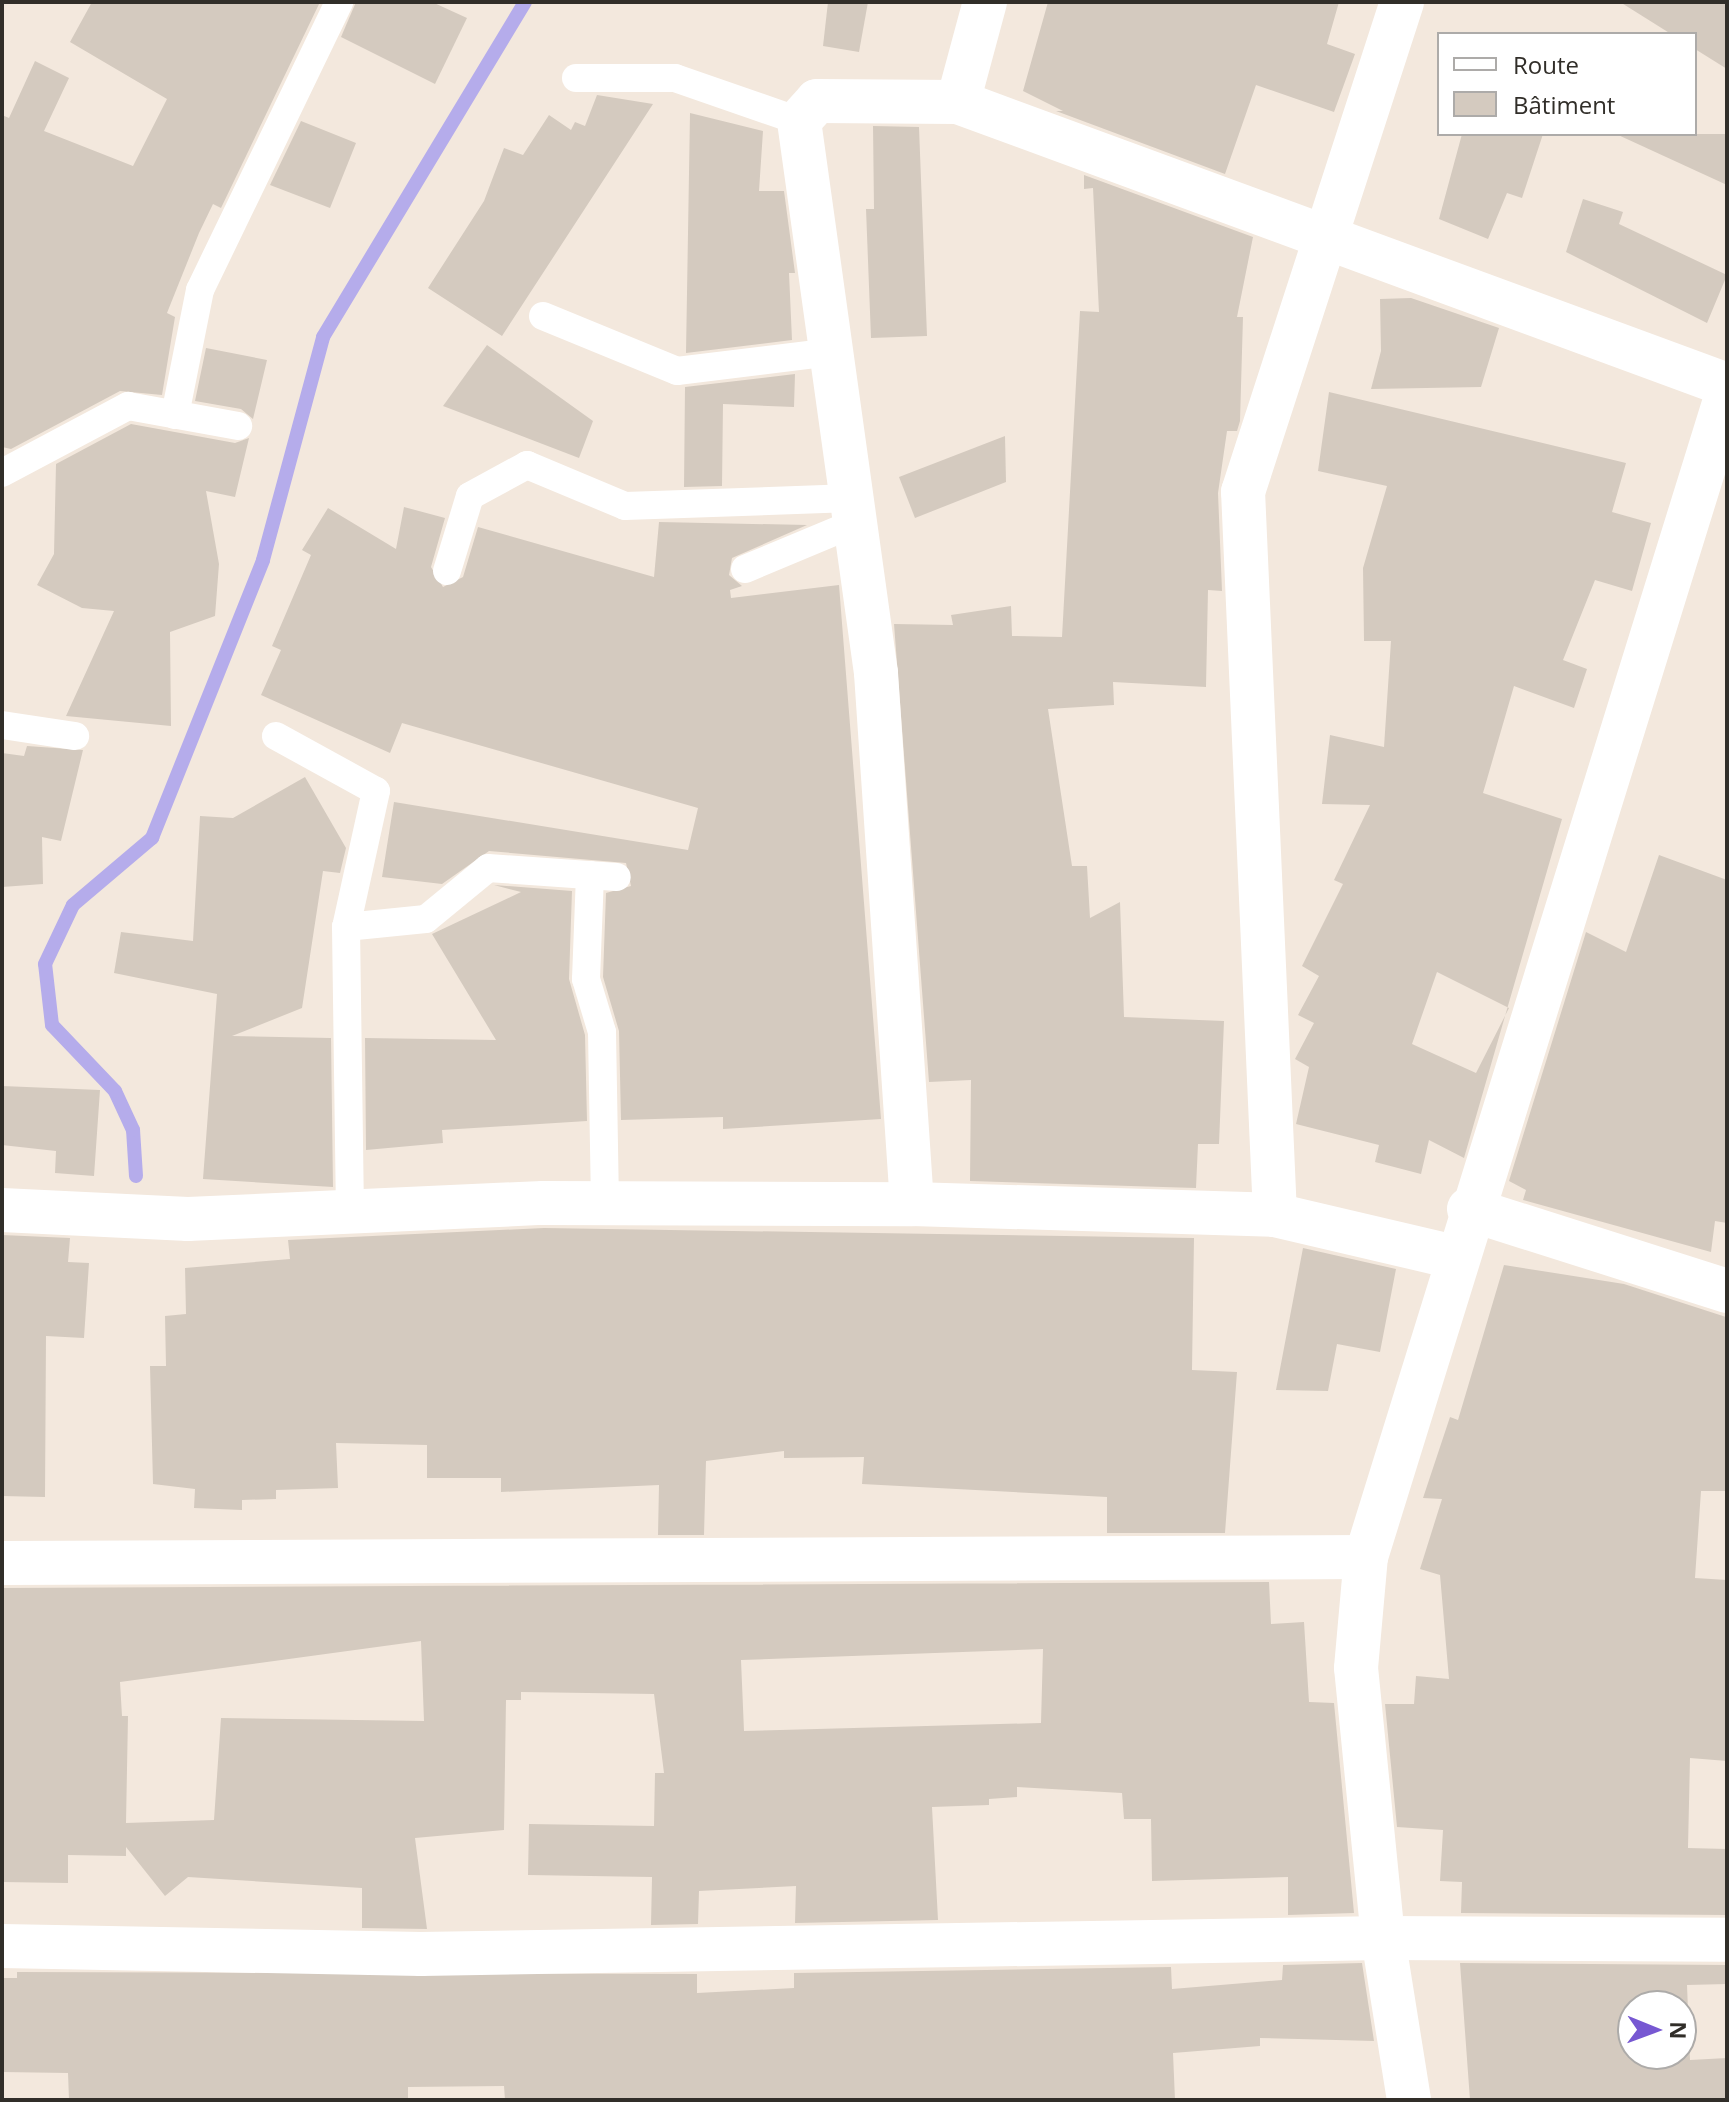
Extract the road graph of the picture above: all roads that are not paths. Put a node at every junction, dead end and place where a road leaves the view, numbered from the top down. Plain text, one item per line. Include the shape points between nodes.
1 (339, 2) edge
2 (985, 2) edge
3 (1402, 2) edge
4 (576, 78) dead end
5 (958, 102) junction
6 (799, 121) junction
7 (1322, 235) junction
8 (543, 316) dead end
9 (831, 352) junction
10 (1727, 385) edge
11 (1727, 394) edge
12 (175, 415) junction
13 (238, 426) dead end
14 (2, 473) edge
15 (853, 510) junction
16 (745, 569) dead end
17 (447, 571) dead end
18 (2, 725) edge
19 (75, 736) dead end
20 (276, 736) dead end
21 (346, 927) junction
22 (605, 1203) junction
23 (912, 1204) junction
24 (1469, 1209) junction
25 (2, 1210) edge
26 (350, 1212) junction
27 (1275, 1215) junction
28 (1454, 1257) junction
29 (1727, 1291) edge
30 (1366, 1557) junction
31 (2, 1563) edge
32 (1383, 1938) junction
33 (1727, 1940) edge
34 (2, 1946) edge
35 (1409, 2100) edge

1 - 12 lane via 200,290
2 - 5 street
3 - 7 street
4 - 6 lane via 675,78
5 - 6 street via 817,101
5 - 7 street
6 - 9 street
7 - 10 street
7 - 27 street via 1243,492
8 - 9 lane via 677,371
9 - 15 street
11 - 24 street
12 - 13 lane
12 - 14 lane via 128,406
15 - 16 lane
15 - 17 lane via 625,506 527,465 470,496
15 - 23 street via 876,673
18 - 19 lane
20 - 21 lane via 376,791
21 - 22 lane via 426,919 488,868 603,876 586,979 602,1032
21 - 26 lane
22 - 23 street
22 - 26 street
23 - 27 street
24 - 28 street
24 - 29 street
25 - 26 street via 188,1219
27 - 28 street
28 - 30 street
30 - 31 street
30 - 32 street via 1356,1668
32 - 33 street
32 - 34 street via 421,1954
32 - 35 street

